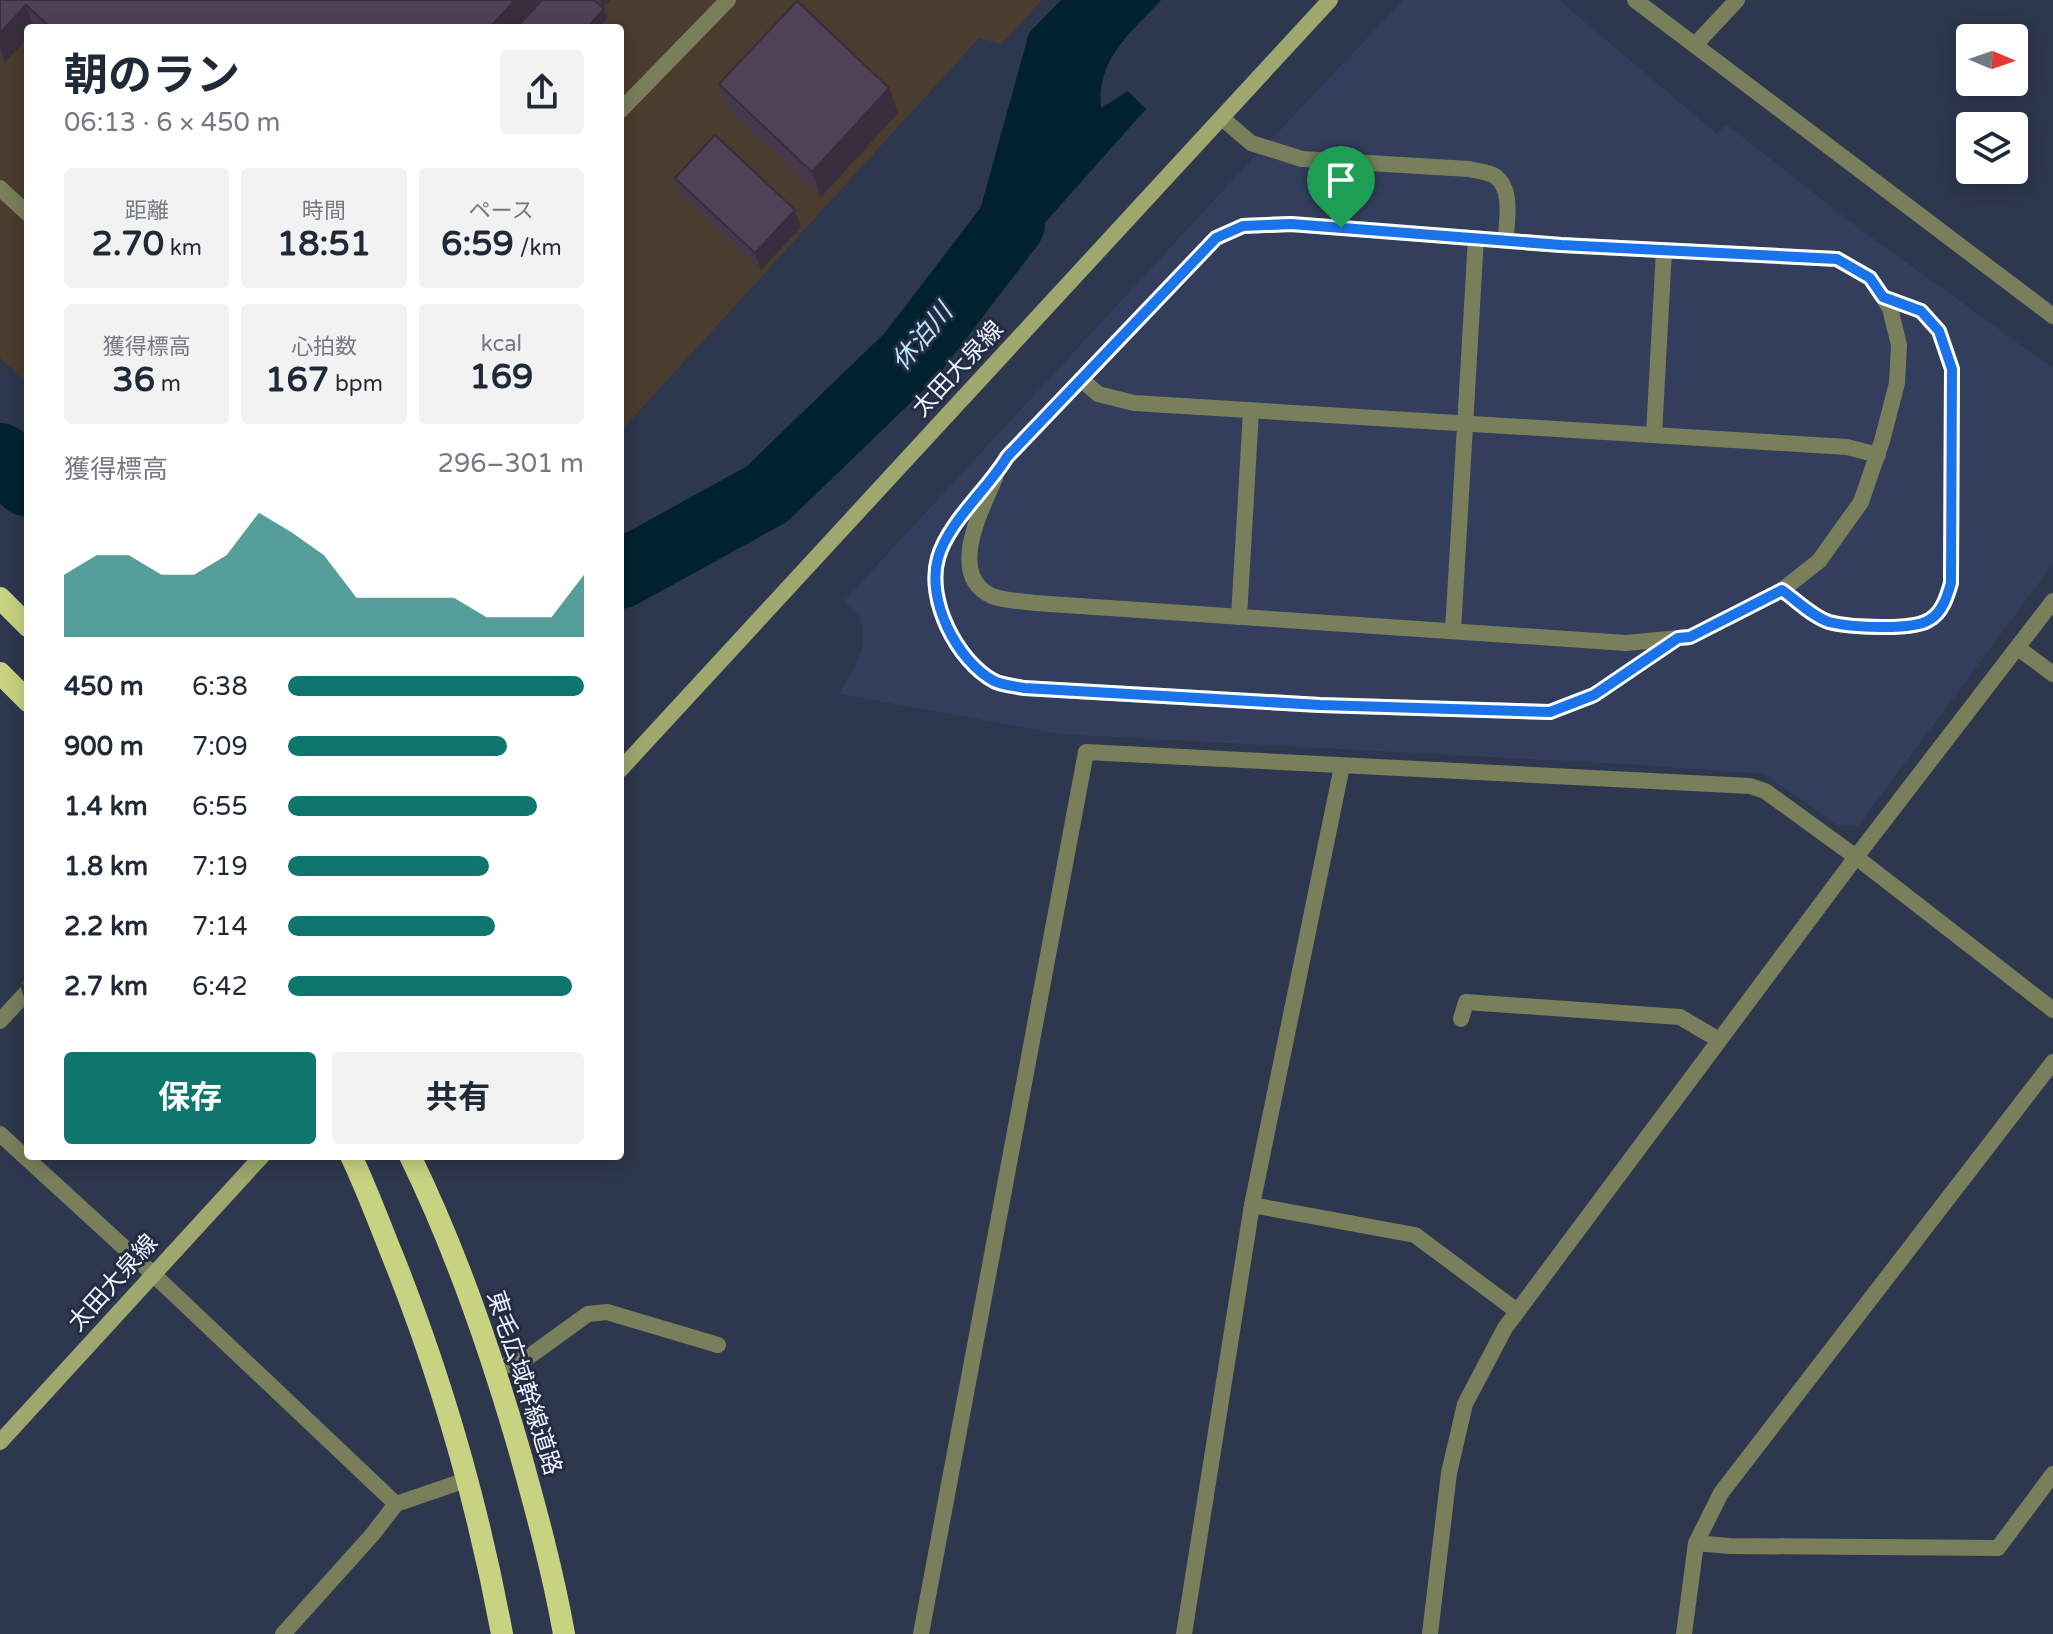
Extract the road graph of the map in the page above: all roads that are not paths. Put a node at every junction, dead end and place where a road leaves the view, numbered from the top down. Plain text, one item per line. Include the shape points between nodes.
1 (728, 0) edge
2 (1330, 0) edge
3 (1635, 0) edge
4 (1737, 0) edge
5 (1695, 45) junction
6 (624, 107) edge
7 (1222, 118) junction
8 (0, 188) edge
9 (24, 210) edge
10 (1476, 238) junction
11 (1506, 241) junction
12 (1664, 250) junction
13 (1883, 297) junction
14 (2053, 316) edge
15 (1081, 379) junction
16 (1251, 411) junction
17 (1466, 423) junction
18 (1654, 435) junction
19 (1878, 455) junction
20 (995, 478) junction
21 (1782, 590) junction
22 (0, 598) edge
23 (2053, 601) edge
24 (1239, 617) junction
25 (24, 622) edge
26 (1453, 631) junction
27 (1678, 638) junction
28 (2018, 648) junction
29 (0, 673) edge
30 (2053, 674) edge
31 (24, 697) edge
32 (624, 766) edge
33 (1342, 766) junction
34 (1856, 857) junction
35 (24, 995) edge
36 (2053, 1010) edge
37 (1461, 1019) dead end
38 (0, 1021) edge
39 (1719, 1040) junction
40 (2053, 1062) edge
41 (0, 1134) edge
42 (24, 1156) edge
43 (28, 1160) edge
44 (258, 1160) edge
45 (353, 1160) edge
46 (412, 1160) edge
47 (1252, 1205) junction
48 (153, 1274) junction
49 (1517, 1311) junction
50 (718, 1345) dead end
51 (496, 1369) junction
52 (0, 1442) edge
53 (2053, 1474) edge
54 (469, 1479) junction
55 (396, 1504) junction
56 (1696, 1543) junction
57 (283, 1634) edge
58 (502, 1634) edge
59 (564, 1634) edge
60 (921, 1634) edge
61 (1184, 1634) edge
62 (1430, 1634) edge
63 (1684, 1634) edge

1 - 6 street
2 - 7 main road, 太田大泉線
3 - 5 street
4 - 5 street
5 - 14 street
7 - 11 street via 1251,143 1302,159 1494,175 1505,188
7 - 32 main road, 太田大泉線
8 - 9 street
10 - 11 street
10 - 15 street via 1291,224 1243,226 1216,238
10 - 17 street
11 - 12 street
12 - 13 street via 1837,259 1870,278
12 - 18 street
13 - 19 street via 1899,345 1897,383
13 - 21 street via 1921,311 1939,331 1952,369 1951,583 1946,601 1932,619 1916,626 1856,625 1828,621
15 - 16 street via 1098,394 1134,403
15 - 20 street via 1007,457
16 - 17 street
16 - 24 street
17 - 18 street
17 - 26 street
18 - 19 street via 1847,447
19 - 21 street via 1861,502 1819,561
20 - 24 street via 972,536 968,562 977,584 992,596
20 - 27 street via 952,529 938,558 936,579 947,629 963,654 994,681 1024,688 1320,705 1550,712 1594,695
21 - 27 street via 1690,637
22 - 25 highway
23 - 28 street
24 - 26 street
26 - 27 street via 1626,643
28 - 30 street
28 - 34 street
29 - 31 highway
33 - 34 street via 1750,786 1765,791
33 - 47 street
33 - 60 street via 1086,752
34 - 36 street
34 - 39 street
35 - 38 street
37 - 39 street via 1466,1002 1680,1017
39 - 49 street
40 - 56 street via 1721,1493
41 - 42 street
43 - 48 street
44 - 48 main road, 太田大泉線
45 - 54 highway via 425,1336
46 - 51 highway, 東毛広域幹線道路
47 - 49 street via 1415,1235
47 - 61 street
48 - 52 main road, 太田大泉線
48 - 55 street
49 - 62 street via 1465,1404 1449,1473
50 - 51 street via 607,1312 588,1314 527,1358
51 - 59 highway, 東毛広域幹線道路
53 - 56 street via 1998,1548
54 - 55 street
54 - 58 highway
55 - 57 street
56 - 63 street

